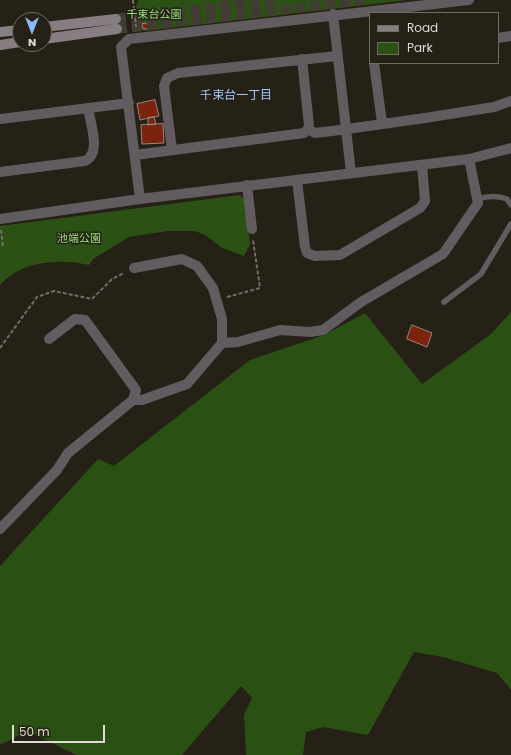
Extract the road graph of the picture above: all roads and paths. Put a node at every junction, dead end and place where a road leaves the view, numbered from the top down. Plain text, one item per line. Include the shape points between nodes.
1 (133, 0) edge
2 (469, 0) edge
3 (333, 14) junction
4 (135, 21) dead end
5 (52, 27) edge
6 (12, 31) edge
7 (0, 32) edge
8 (511, 36) edge
9 (52, 37) edge
10 (499, 38) edge
11 (12, 43) edge
12 (0, 45) edge
13 (337, 56) junction
14 (302, 59) junction
15 (374, 64) edge
16 (511, 101) edge
17 (129, 103) junction
18 (88, 108) junction
19 (0, 119) edge
20 (382, 123) junction
21 (346, 128) junction
22 (308, 129) junction
23 (511, 148) edge
24 (172, 150) junction
25 (135, 155) junction
26 (469, 158) junction
27 (422, 165) junction
28 (0, 172) edge
29 (351, 173) junction
30 (297, 180) junction
31 (247, 185) junction
32 (140, 199) junction
33 (477, 199) junction
34 (511, 205) edge
35 (0, 223) edge
36 (511, 224) edge
37 (252, 228) joint
38 (3, 247) dead end
39 (134, 268) joint
40 (227, 297) dead end
41 (444, 302) dead end
42 (49, 339) dead end
43 (222, 343) junction
44 (0, 348) edge
45 (133, 400) junction
46 (0, 529) edge

1 - 4 path
2 - 3 street
3 - 13 street
3 - 17 street via 129,39 121,47
5 - 9 street via 117,24
6 - 7 street
8 - 10 street
11 - 12 street
13 - 14 street
13 - 21 street
14 - 22 street
14 - 24 street via 178,74 167,78 164,86
15 - 20 street
16 - 20 street via 425,118
17 - 18 street
17 - 25 street
18 - 19 street
18 - 28 street via 94,145 91,158 85,161
20 - 21 street
21 - 22 street via 315,132
21 - 29 street
22 - 24 street via 304,133
23 - 26 street
24 - 25 street
25 - 32 street
26 - 27 street
26 - 33 street
27 - 29 street
27 - 30 street via 425,202 420,208 340,255 315,256 307,253
29 - 30 street
30 - 31 street
31 - 32 street
31 - 37 street
32 - 35 street
33 - 34 lane via 500,196 507,199
33 - 43 street via 478,203 443,254 361,302 323,330 280,330 238,342
35 - 38 path
36 - 41 lane via 481,274
37 - 40 path via 260,288
39 - 43 street via 182,259 197,266 213,288 222,319
39 - 44 path via 112,279 92,299 54,291 37,297
42 - 45 street via 75,319 85,320 136,390
43 - 45 street via 187,384 142,400
45 - 46 street via 68,453 57,470

